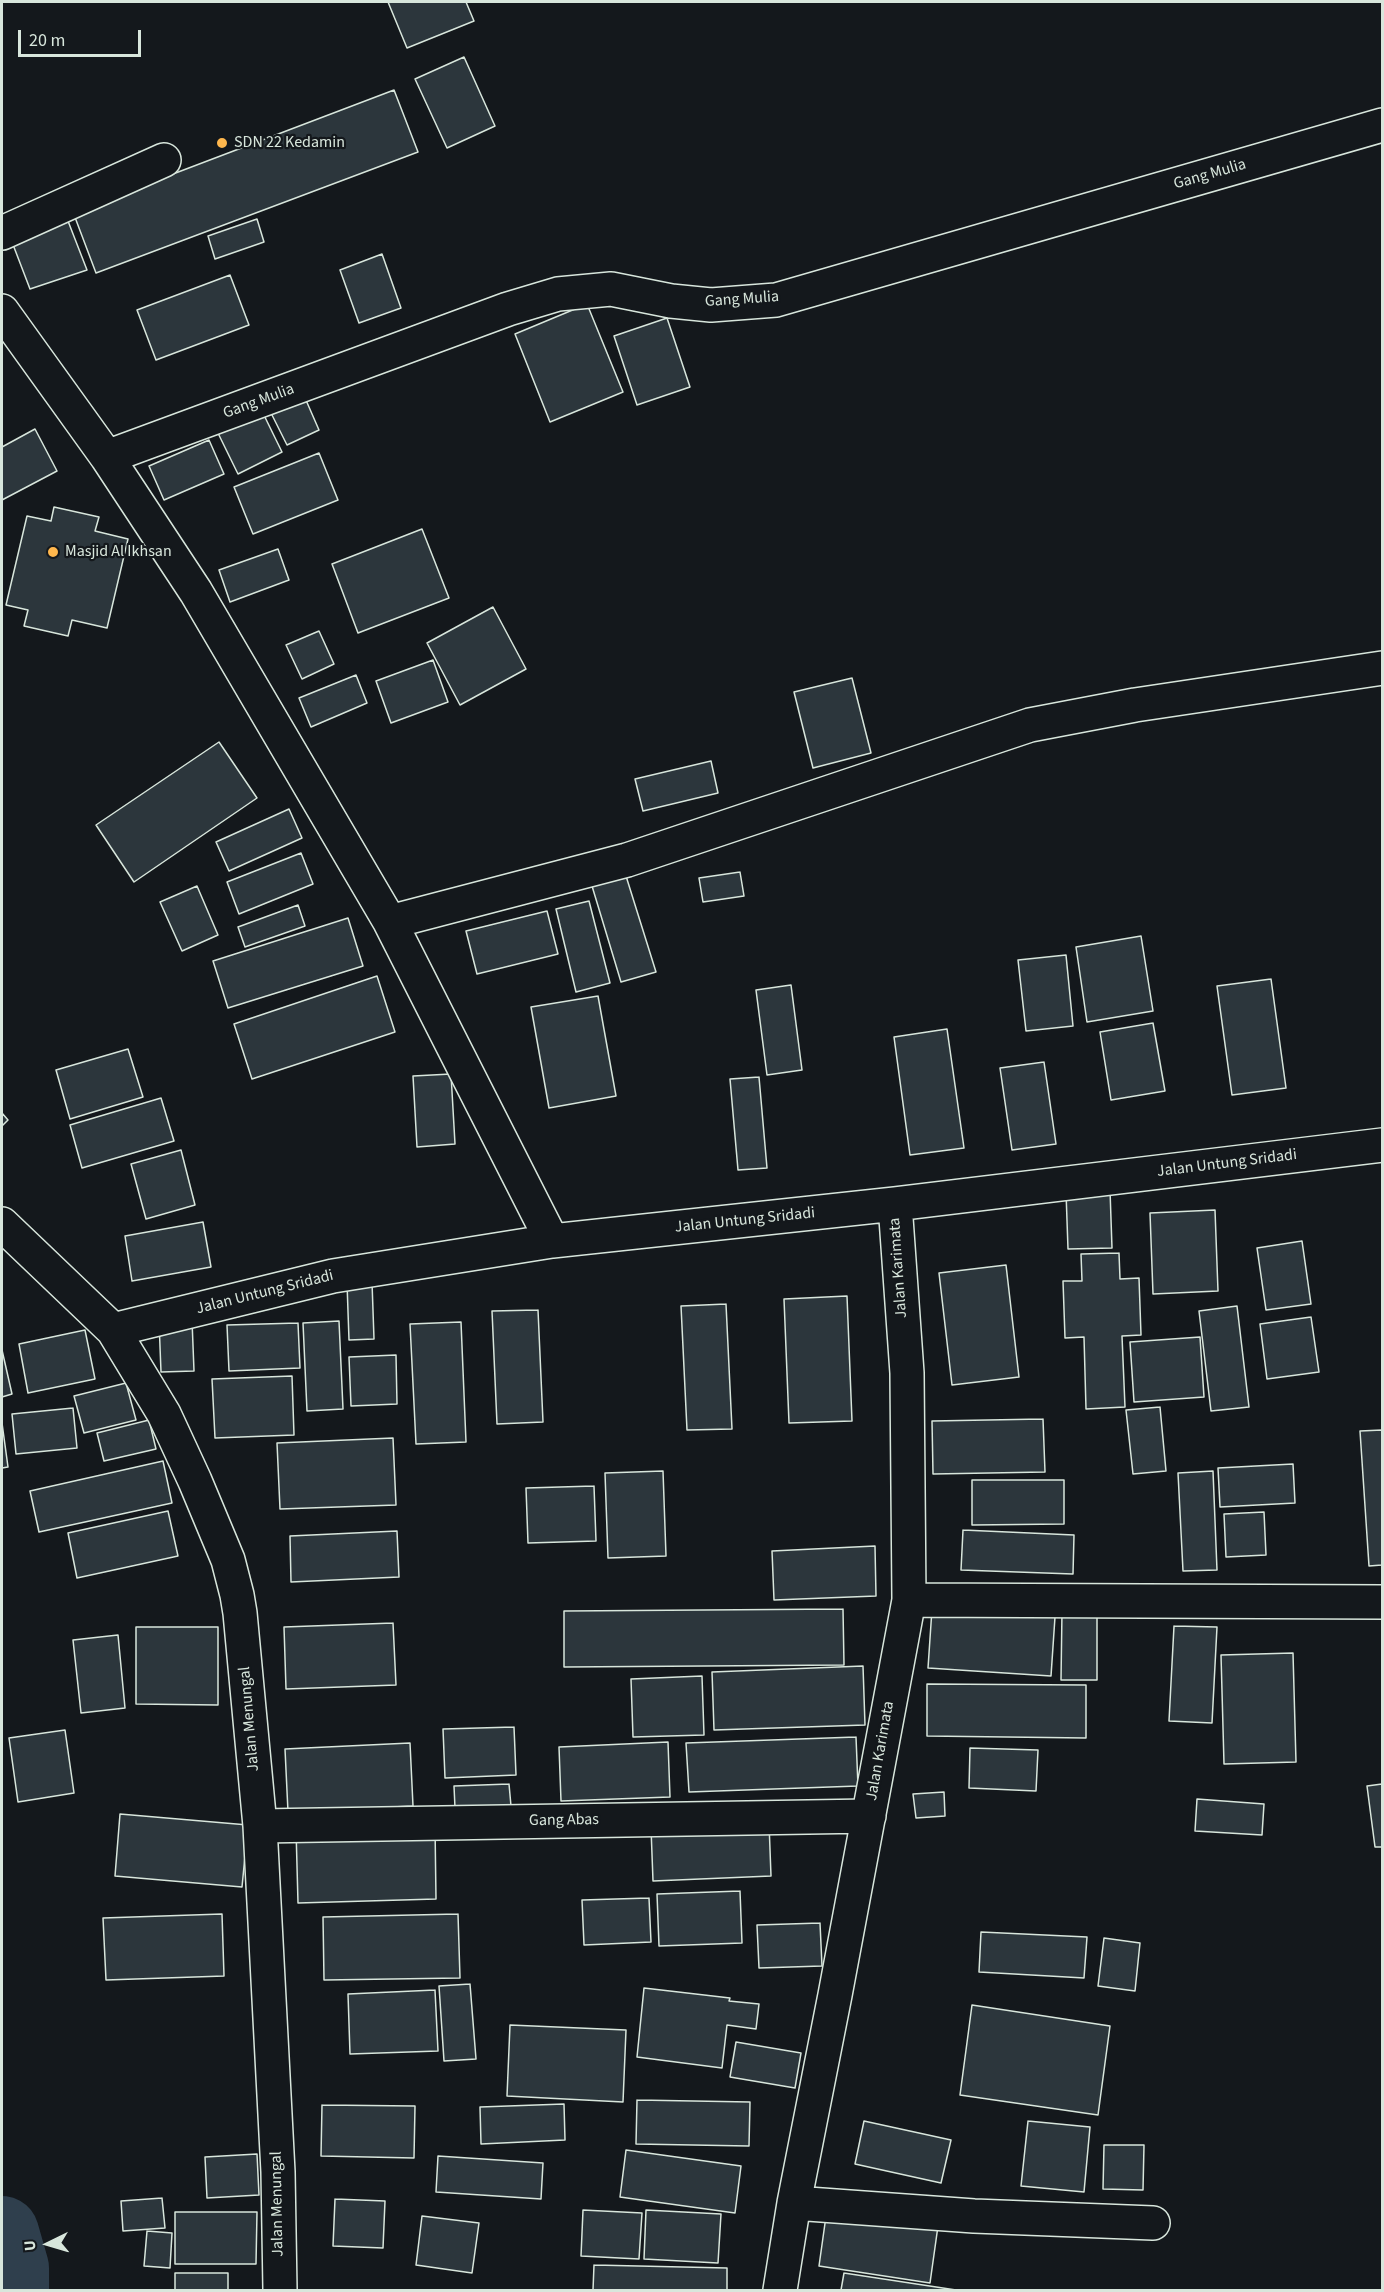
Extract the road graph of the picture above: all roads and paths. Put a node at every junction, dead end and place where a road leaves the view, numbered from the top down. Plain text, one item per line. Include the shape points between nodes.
1 (1383, 125) edge
2 (164, 160) dead end
3 (2, 233) edge
4 (2, 311) edge
5 (107, 458) junction
6 (1383, 668) edge
7 (390, 922) junction
8 (1383, 1145) edge
9 (895, 1204) junction
10 (2, 1224) edge
11 (552, 1241) junction
12 (113, 1330) junction
13 (909, 1600) junction
14 (1383, 1602) edge
15 (869, 1816) junction
16 (260, 1826) junction
17 (794, 2203) junction
18 (1153, 2223) dead end
19 (280, 2290) edge
20 (780, 2290) edge

1 - 5 street, Gang Mulia via 776,300 711,305 611,289 558,294
2 - 3 street
4 - 5 street
5 - 7 street via 196,592
6 - 7 street via 1135,705 1030,725 627,860
7 - 11 street
8 - 9 street, Jalan Untung Sridadi
9 - 11 street, Jalan Untung Sridadi
9 - 13 street, Jalan Karimata via 907,1373
10 - 12 street, Jalan Menungal
11 - 12 street, Jalan Untung Sridadi via 333,1276
12 - 16 street, Jalan Menungal via 164,1414 228,1560 240,1613
13 - 14 street
13 - 15 street, Jalan Karimata
15 - 16 street, Gang Abas
15 - 17 street, Jalan Karimata
16 - 19 street, Jalan Menungal via 278,2172
17 - 18 street
17 - 20 street, Jalan Karimata

